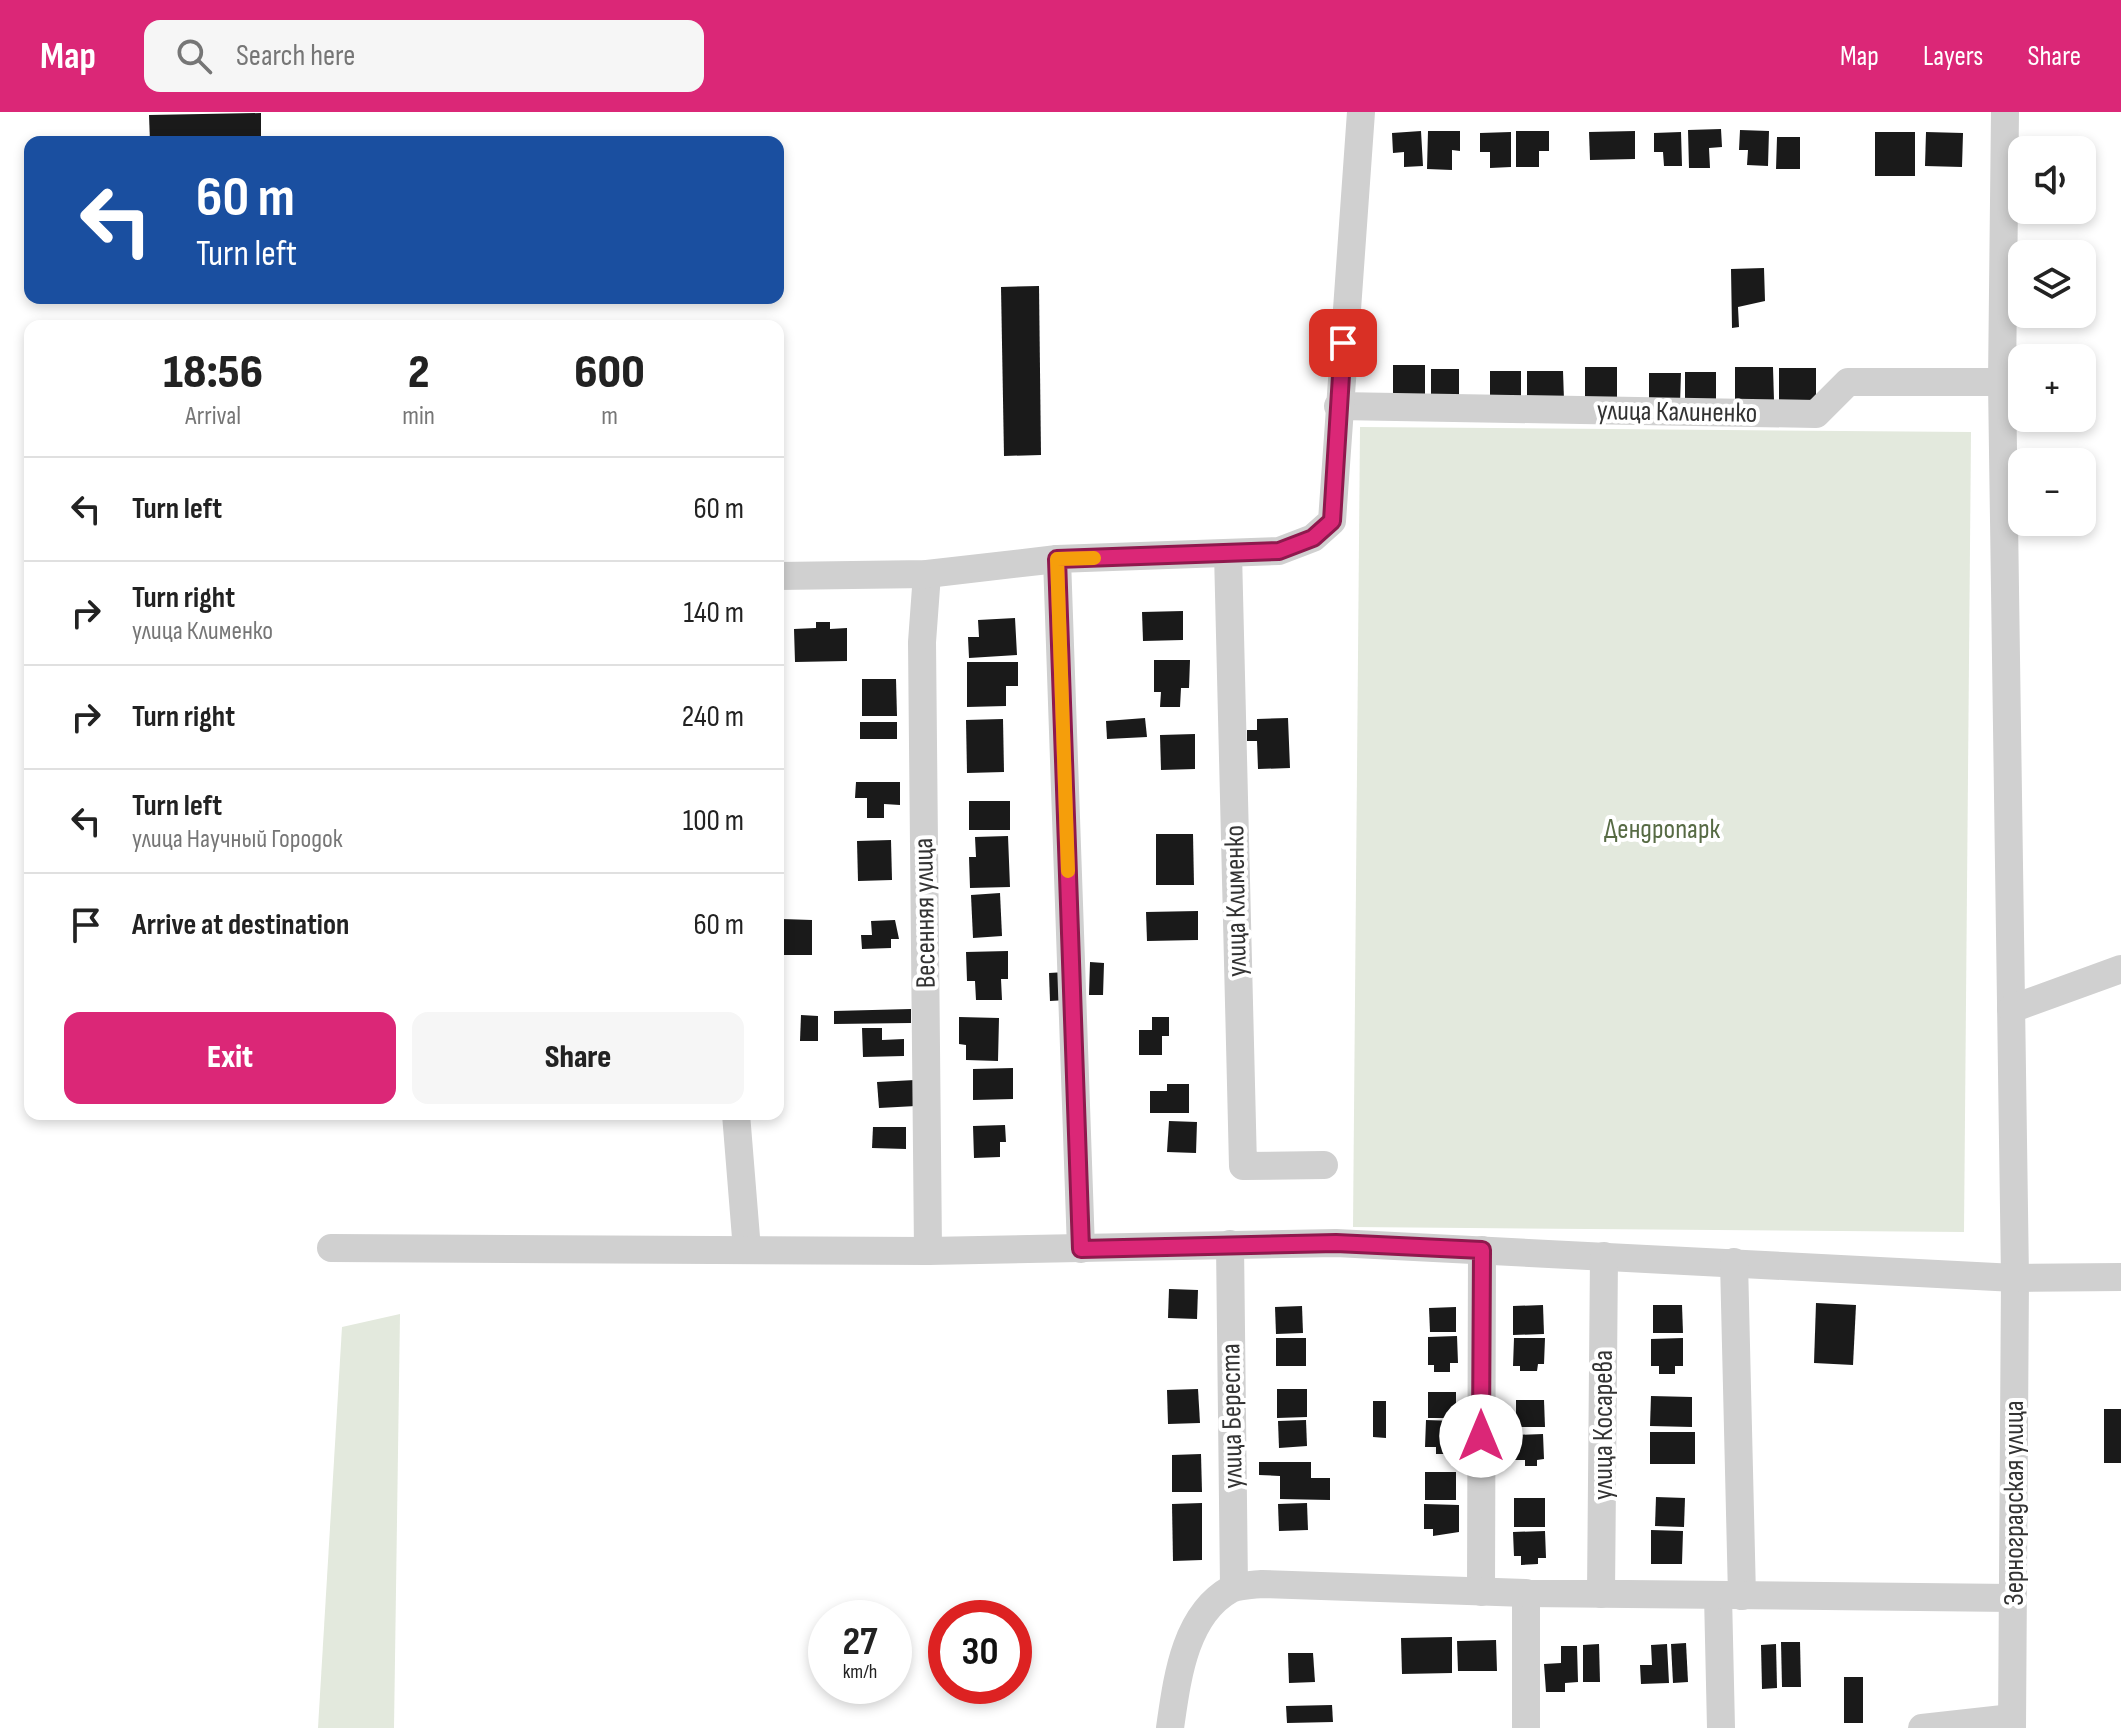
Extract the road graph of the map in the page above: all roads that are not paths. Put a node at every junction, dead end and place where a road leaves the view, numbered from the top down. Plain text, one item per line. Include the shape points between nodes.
1 (1361, 112) edge
2 (2005, 112) edge
3 (2002, 382) junction
4 (1338, 406) junction
5 (1228, 553) junction
6 (1057, 559) junction
7 (927, 574) junction
8 (784, 576) edge
9 (2121, 969) edge
10 (2011, 1009) junction
11 (736, 1120) edge
12 (1324, 1165) dead end
13 (1230, 1244) junction
14 (331, 1248) dead end
15 (1081, 1249) junction
16 (747, 1250) junction
17 (1482, 1250) junction
18 (928, 1251) junction
19 (1604, 1256) junction
20 (1734, 1262) junction
21 (2121, 1277) edge
22 (2015, 1278) junction
23 (1234, 1587) junction
24 (1481, 1592) junction
25 (1526, 1593) junction
26 (1601, 1594) junction
27 (1730, 1596) junction
28 (2013, 1598) junction
29 (2012, 1723) edge
30 (1170, 1728) edge
31 (1526, 1728) edge
32 (1721, 1728) edge
33 (1922, 1728) edge

1 - 4 street
2 - 3 street, Зерноградская улица
3 - 4 street, улица Калиненко via 1848,382 1816,414
3 - 10 street, Зерноградская улица
4 - 5 street via 1332,521 1313,538 1279,551
5 - 6 street
5 - 12 street, улица Клименко via 1243,1166
6 - 7 street
6 - 15 street
7 - 8 street
7 - 18 street, Весенняя улица via 922,642
9 - 10 street
10 - 22 street, Зерноградская улица
11 - 16 street
13 - 15 street
13 - 17 street
13 - 23 street, улица Береста
14 - 16 street
15 - 18 street
16 - 18 street
17 - 19 street
17 - 24 street
19 - 20 street
19 - 26 street, улица Косарева
20 - 22 street
20 - 27 street
21 - 22 street
22 - 28 street, Зерноградская улица
23 - 24 street
23 - 30 street via 1211,1603 1192,1634 1176,1682
24 - 25 street
25 - 26 street
25 - 31 street
26 - 27 street
27 - 28 street
27 - 32 street
28 - 29 street, Зерноградская улица
29 - 33 street

